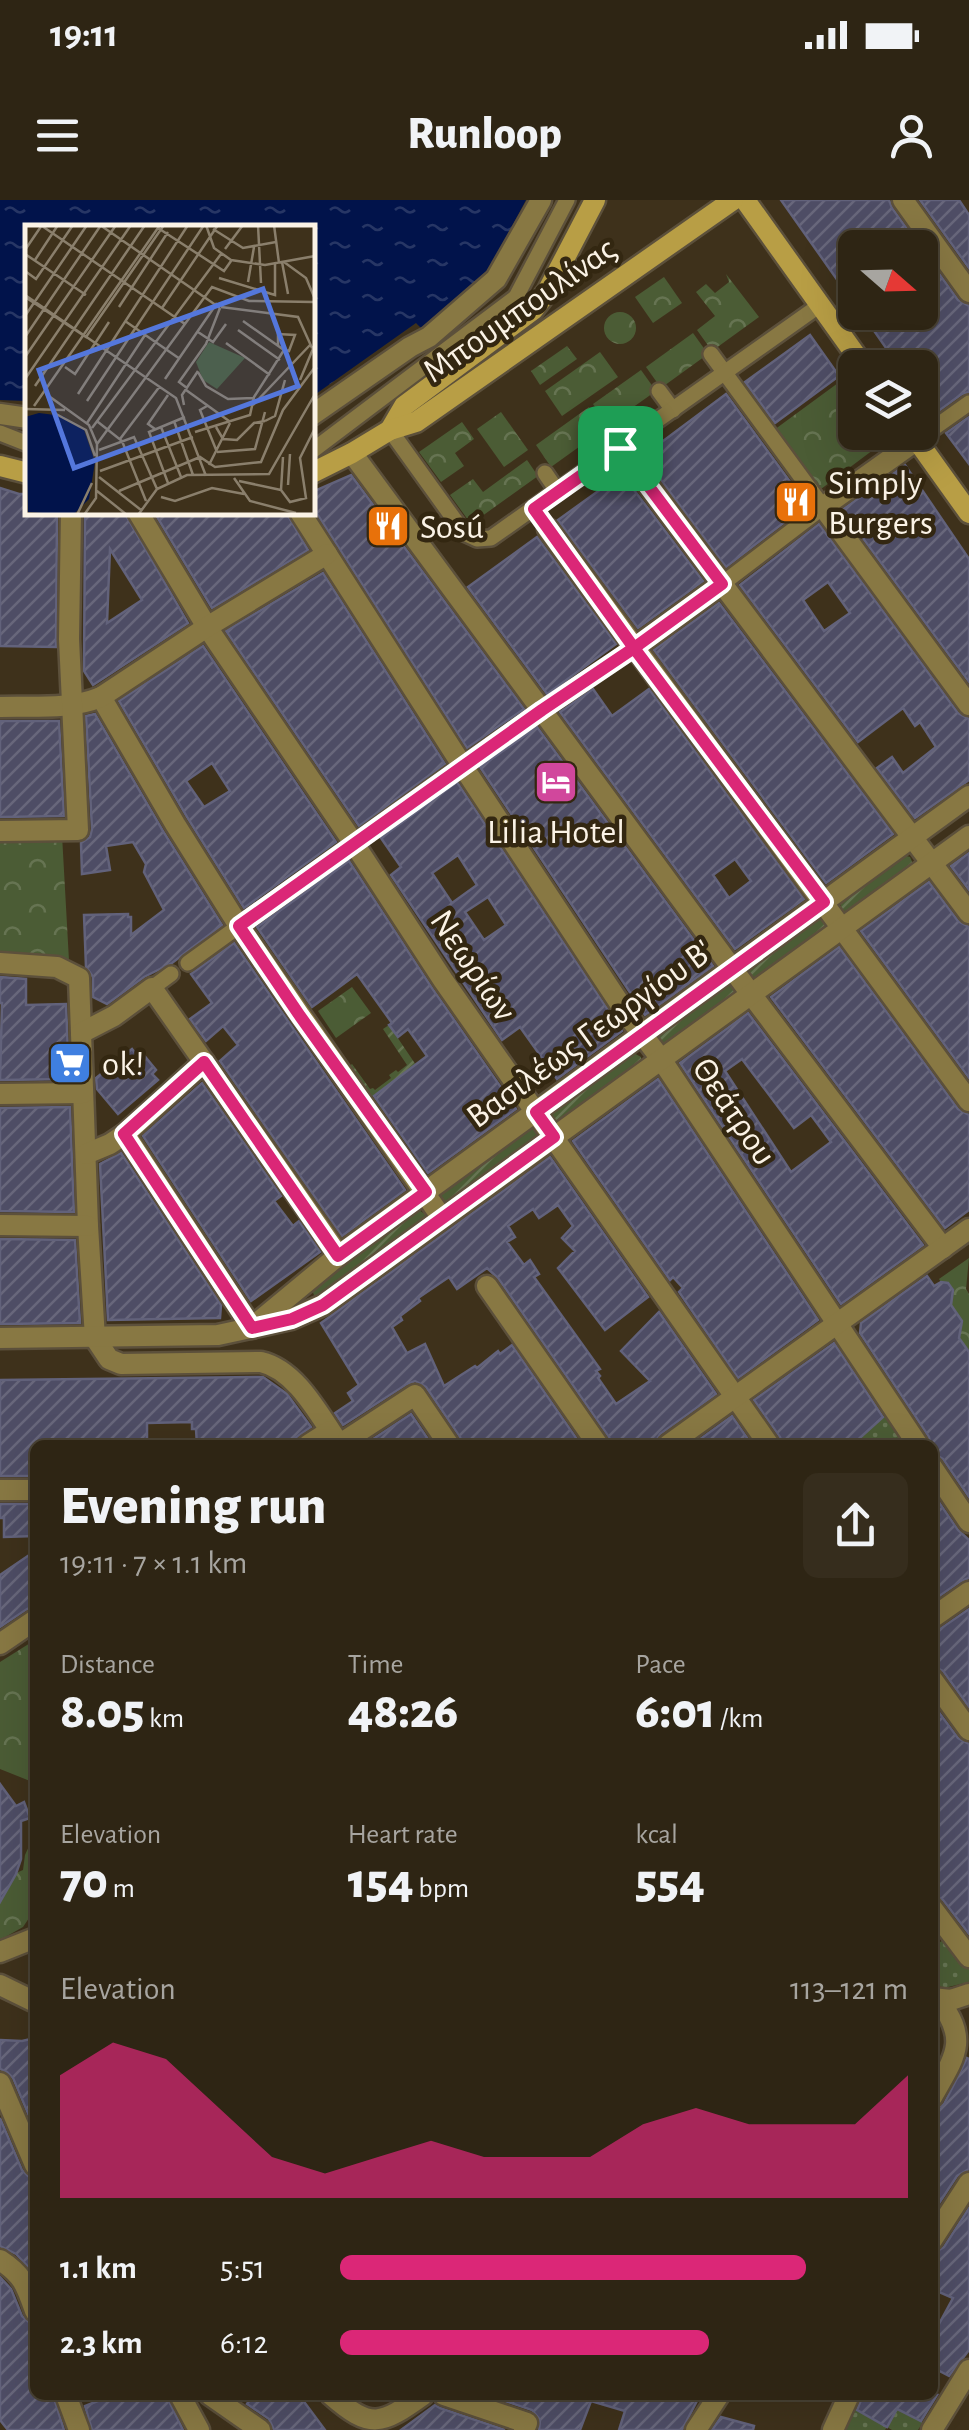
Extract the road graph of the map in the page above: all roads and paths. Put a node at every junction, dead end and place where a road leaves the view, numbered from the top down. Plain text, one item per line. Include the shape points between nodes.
1 (541, 200) edge
2 (567, 200) edge
3 (596, 200) edge
4 (732, 200) edge
5 (745, 200) edge
6 (903, 200) edge
7 (969, 292) edge
8 (820, 305) junction
9 (852, 350) edge
10 (711, 354) dead end
11 (724, 373) junction
12 (659, 391) dead end
13 (969, 403) edge
14 (672, 410) junction
15 (315, 413) edge
16 (0, 414) edge
17 (25, 418) edge
18 (938, 422) edge
19 (607, 428) dead end
20 (390, 430) junction
21 (0, 433) edge
22 (25, 443) edge
23 (315, 449) edge
24 (896, 450) edge
25 (924, 450) edge
26 (352, 454) junction
27 (627, 456) junction
28 (0, 466) edge
29 (25, 471) edge
30 (315, 472) edge
31 (544, 473) dead end
32 (558, 492) junction
33 (823, 506) junction
34 (534, 509) junction
35 (969, 514) edge
36 (71, 515) edge
37 (140, 515) edge
38 (302, 515) edge
39 (548, 528) joint
40 (327, 554) junction
41 (722, 584) junction
42 (207, 627) junction
43 (634, 648) junction
44 (101, 697) junction
45 (969, 705) edge
46 (72, 706) junction
47 (0, 707) edge
48 (542, 710) junction
49 (462, 766) junction
50 (969, 796) edge
51 (0, 831) edge
52 (969, 836) edge
53 (913, 837) junction
54 (353, 842) junction
55 (931, 864) junction
56 (824, 902) junction
57 (969, 914) edge
58 (239, 926) junction
59 (842, 928) junction
60 (0, 963) edge
61 (188, 963) dead end
62 (733, 968) junction
63 (171, 974) dead end
64 (152, 988) junction
65 (751, 994) junction
66 (81, 1033) junction
67 (642, 1035) junction
68 (661, 1059) junction
69 (204, 1062) junction
70 (83, 1093) junction
71 (0, 1094) edge
72 (969, 1101) edge
73 (536, 1112) junction
74 (124, 1134) junction
75 (554, 1137) junction
76 (86, 1154) junction
77 (426, 1192) junction
78 (442, 1218) junction
79 (0, 1225) edge
80 (88, 1226) junction
81 (969, 1229) edge
82 (943, 1248) junction
83 (338, 1256) junction
84 (487, 1286) dead end
85 (837, 1324) junction
86 (252, 1328) junction
87 (0, 1338) edge
88 (95, 1338) junction
89 (736, 1397) junction
90 (332, 1434) edge
91 (446, 1440) edge
92 (595, 1440) edge
93 (675, 1440) edge
94 (766, 1440) edge
95 (915, 1440) edge
96 (938, 1476) edge
97 (0, 1490) edge
98 (30, 1490) edge
99 (969, 1522) edge
100 (969, 1592) edge
101 (938, 1614) edge
102 (30, 1623) edge
103 (0, 1644) edge
104 (938, 1686) edge
105 (969, 1730) edge
106 (938, 1916) edge
107 (30, 1940) edge
108 (0, 1952) edge
109 (969, 1958) edge
110 (0, 1985) edge
111 (969, 1994) edge
112 (938, 1998) edge
113 (30, 2000) edge
114 (938, 2001) edge
115 (0, 2083) edge
116 (938, 2086) edge
117 (30, 2153) edge
118 (969, 2183) edge
119 (938, 2231) edge
120 (0, 2260) edge
121 (30, 2293) edge
122 (969, 2370) edge
123 (68, 2400) edge
124 (183, 2400) edge
125 (217, 2400) edge
126 (336, 2400) edge
127 (457, 2400) edge
128 (715, 2400) edge
129 (848, 2400) edge
130 (397, 2402) edge
131 (366, 2426) edge
132 (525, 2427) edge
133 (79, 2430) edge
134 (198, 2430) edge
135 (260, 2430) edge
136 (696, 2430) edge
137 (833, 2430) edge
138 (932, 2430) edge

1 - 15 street via 496,279 434,333
2 - 23 street via 516,297
3 - 20 main road via 534,310 404,406
4 - 20 main road, Μπουμπουλίνας via 416,422
5 - 8 main road
6 - 7 street
8 - 9 main road
8 - 11 street
10 - 11 street
11 - 14 street
11 - 33 street
12 - 14 street
13 - 18 street
14 - 27 street
16 - 17 street
19 - 27 street
20 - 26 main road
20 - 34 street via 464,533 484,540
21 - 22 street
24 - 33 street
25 - 35 main road
26 - 30 main road
26 - 48 street
27 - 32 street
27 - 41 street
28 - 29 main road
31 - 32 street
32 - 34 street
33 - 41 street
33 - 45 street
34 - 39 street
36 - 46 street
37 - 42 street, Νεωρίων
38 - 40 street, Θεάτρου
39 - 43 street
40 - 42 street
40 - 49 street, Θεάτρου
41 - 43 street
41 - 53 street
42 - 44 street
42 - 54 street, Νεωρίων
43 - 48 street
43 - 56 street
44 - 46 street
44 - 58 street
46 - 47 street
46 - 51 street via 78,830
48 - 49 street
48 - 62 street
49 - 54 street
49 - 67 street, Θεάτρου
50 - 53 street, Βασιλέως Γεωργίου Β'
52 - 55 street, Βασιλέως Γεωργίου Β'
53 - 55 street
53 - 56 street, Βασιλέως Γεωργίου Β'
54 - 58 street
54 - 73 street, Νεωρίων
55 - 57 street
55 - 59 street, Βασιλέως Γεωργίου Β'
56 - 59 street
56 - 62 street, Βασιλέως Γεωργίου Β'
58 - 61 street
58 - 77 street
59 - 65 street, Βασιλέως Γεωργίου Β'
59 - 72 street
60 - 66 street via 47,965 79,978
62 - 65 street
62 - 67 street, Βασιλέως Γεωργίου Β'
63 - 64 street
64 - 66 street
64 - 69 street
65 - 68 street, Βασιλέως Γεωργίου Β'
65 - 82 street
66 - 70 street
67 - 68 street, Θεάτρου
67 - 73 street, Βασιλέως Γεωργίου Β'
68 - 75 street, Βασιλέως Γεωργίου Β'
68 - 85 street, Θεάτρου
69 - 74 street
69 - 83 street
70 - 71 street
70 - 76 street
73 - 75 street, Νεωρίων
73 - 77 street, Βασιλέως Γεωργίου Β'
74 - 76 street
74 - 86 street
75 - 78 street, Βασιλέως Γεωργίου Β'
75 - 89 street, Νεωρίων
76 - 80 street
77 - 78 street
77 - 83 street, Βασιλέως Γεωργίου Β'
78 - 86 street, Βασιλέως Γεωργίου Β' via 323,1305
79 - 80 street
80 - 88 street
81 - 82 street
82 - 85 street
83 - 86 street, Βασιλέως Γεωργίου Β'
84 - 92 street
85 - 89 street
85 - 95 street, Θεάτρου
86 - 88 street, Βασιλέως Γεωργίου Β'
87 - 88 street, Βασιλέως Γεωργίου Β'
88 - 90 street via 115,1362 270,1364 292,1378
89 - 93 street
89 - 94 street, Νεωρίων
90 - 91 street via 415,1396
96 - 99 street
97 - 98 street
100 - 101 street
102 - 103 street
104 - 105 street
106 - 109 street
107 - 108 street
110 - 113 street
111 - 112 street
114 - 116 street via 960,2031
115 - 117 street
118 - 119 street
120 - 121 street via 18,2272
122 - 138 street
123 - 133 street
124 - 134 street
125 - 135 street
126 - 131 street
127 - 132 street
128 - 136 street
129 - 137 street
130 - 131 street via 389,2419

